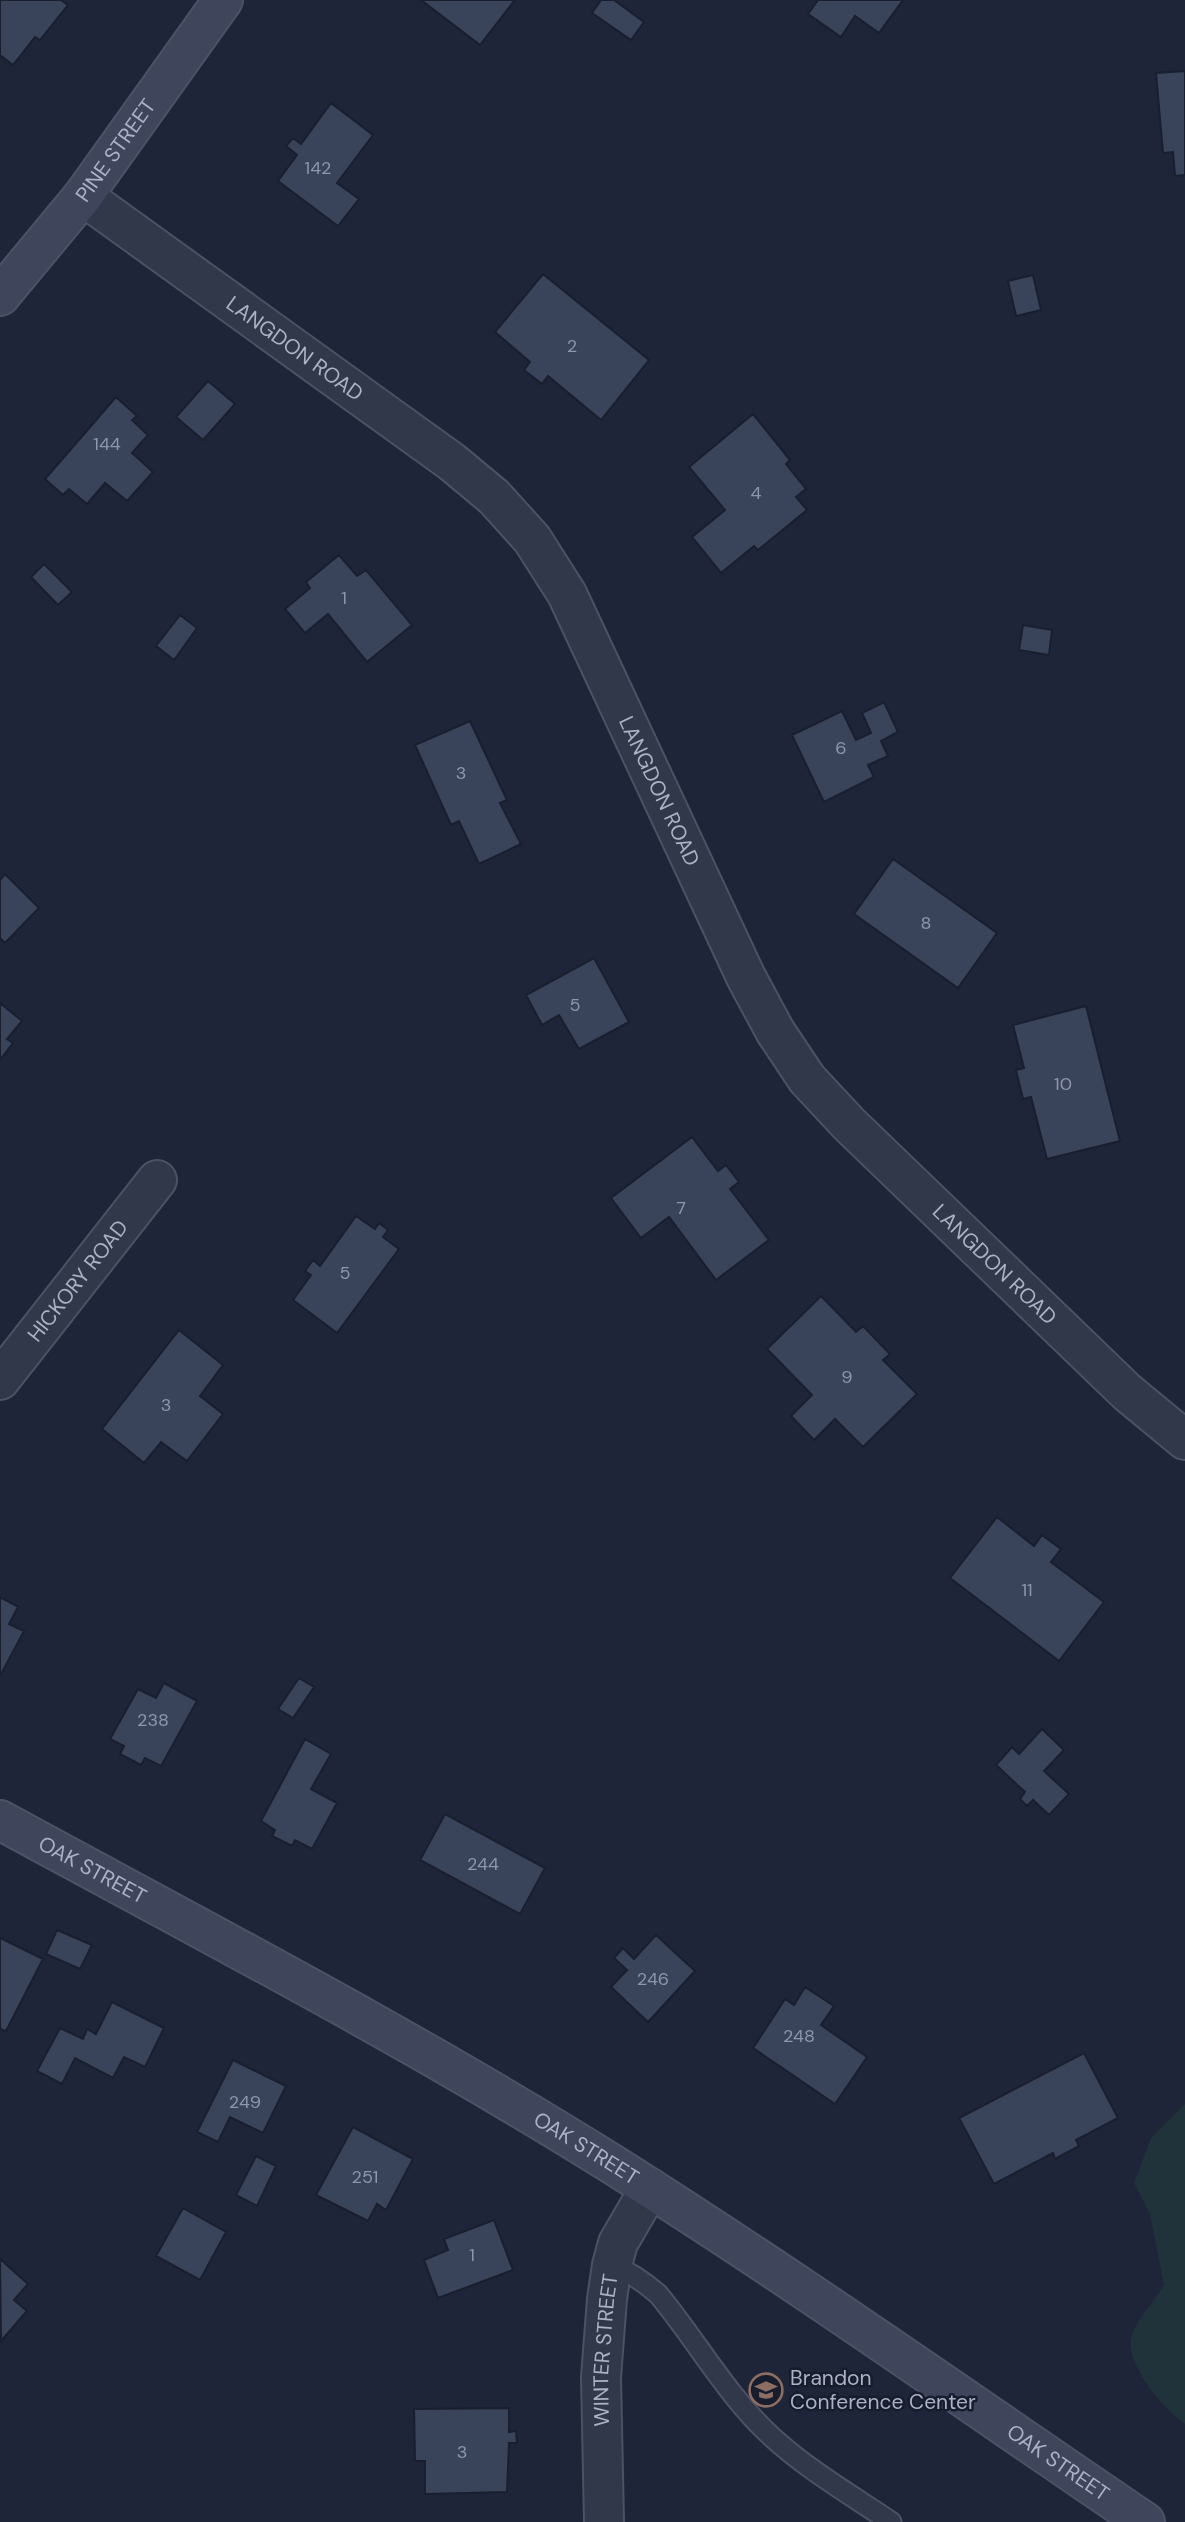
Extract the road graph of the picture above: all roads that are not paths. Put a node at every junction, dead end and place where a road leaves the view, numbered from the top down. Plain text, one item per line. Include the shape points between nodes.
1 (223, 0) edge
2 (82, 196) junction
3 (0, 296) edge
4 (157, 1181) dead end
5 (0, 1380) edge
6 (1185, 1440) edge
7 (0, 1820) edge
8 (650, 2188) junction
9 (612, 2265) junction
10 (604, 2522) edge
11 (891, 2522) edge
12 (1145, 2522) edge

1 - 2 main road, PINE STREET
2 - 3 main road, PINE STREET
2 - 6 street, LANGDON ROAD via 452,462 494,497 533,539 566,594 746,977 807,1079 1128,1393
4 - 5 street, HICKORY ROAD
7 - 8 main road, OAK STREET via 439,2061
8 - 9 street, WINTER STREET via 628,2224
8 - 12 main road, OAK STREET
9 - 10 street, WINTER STREET via 601,2377
9 - 11 lane via 658,2294 739,2402 772,2437

